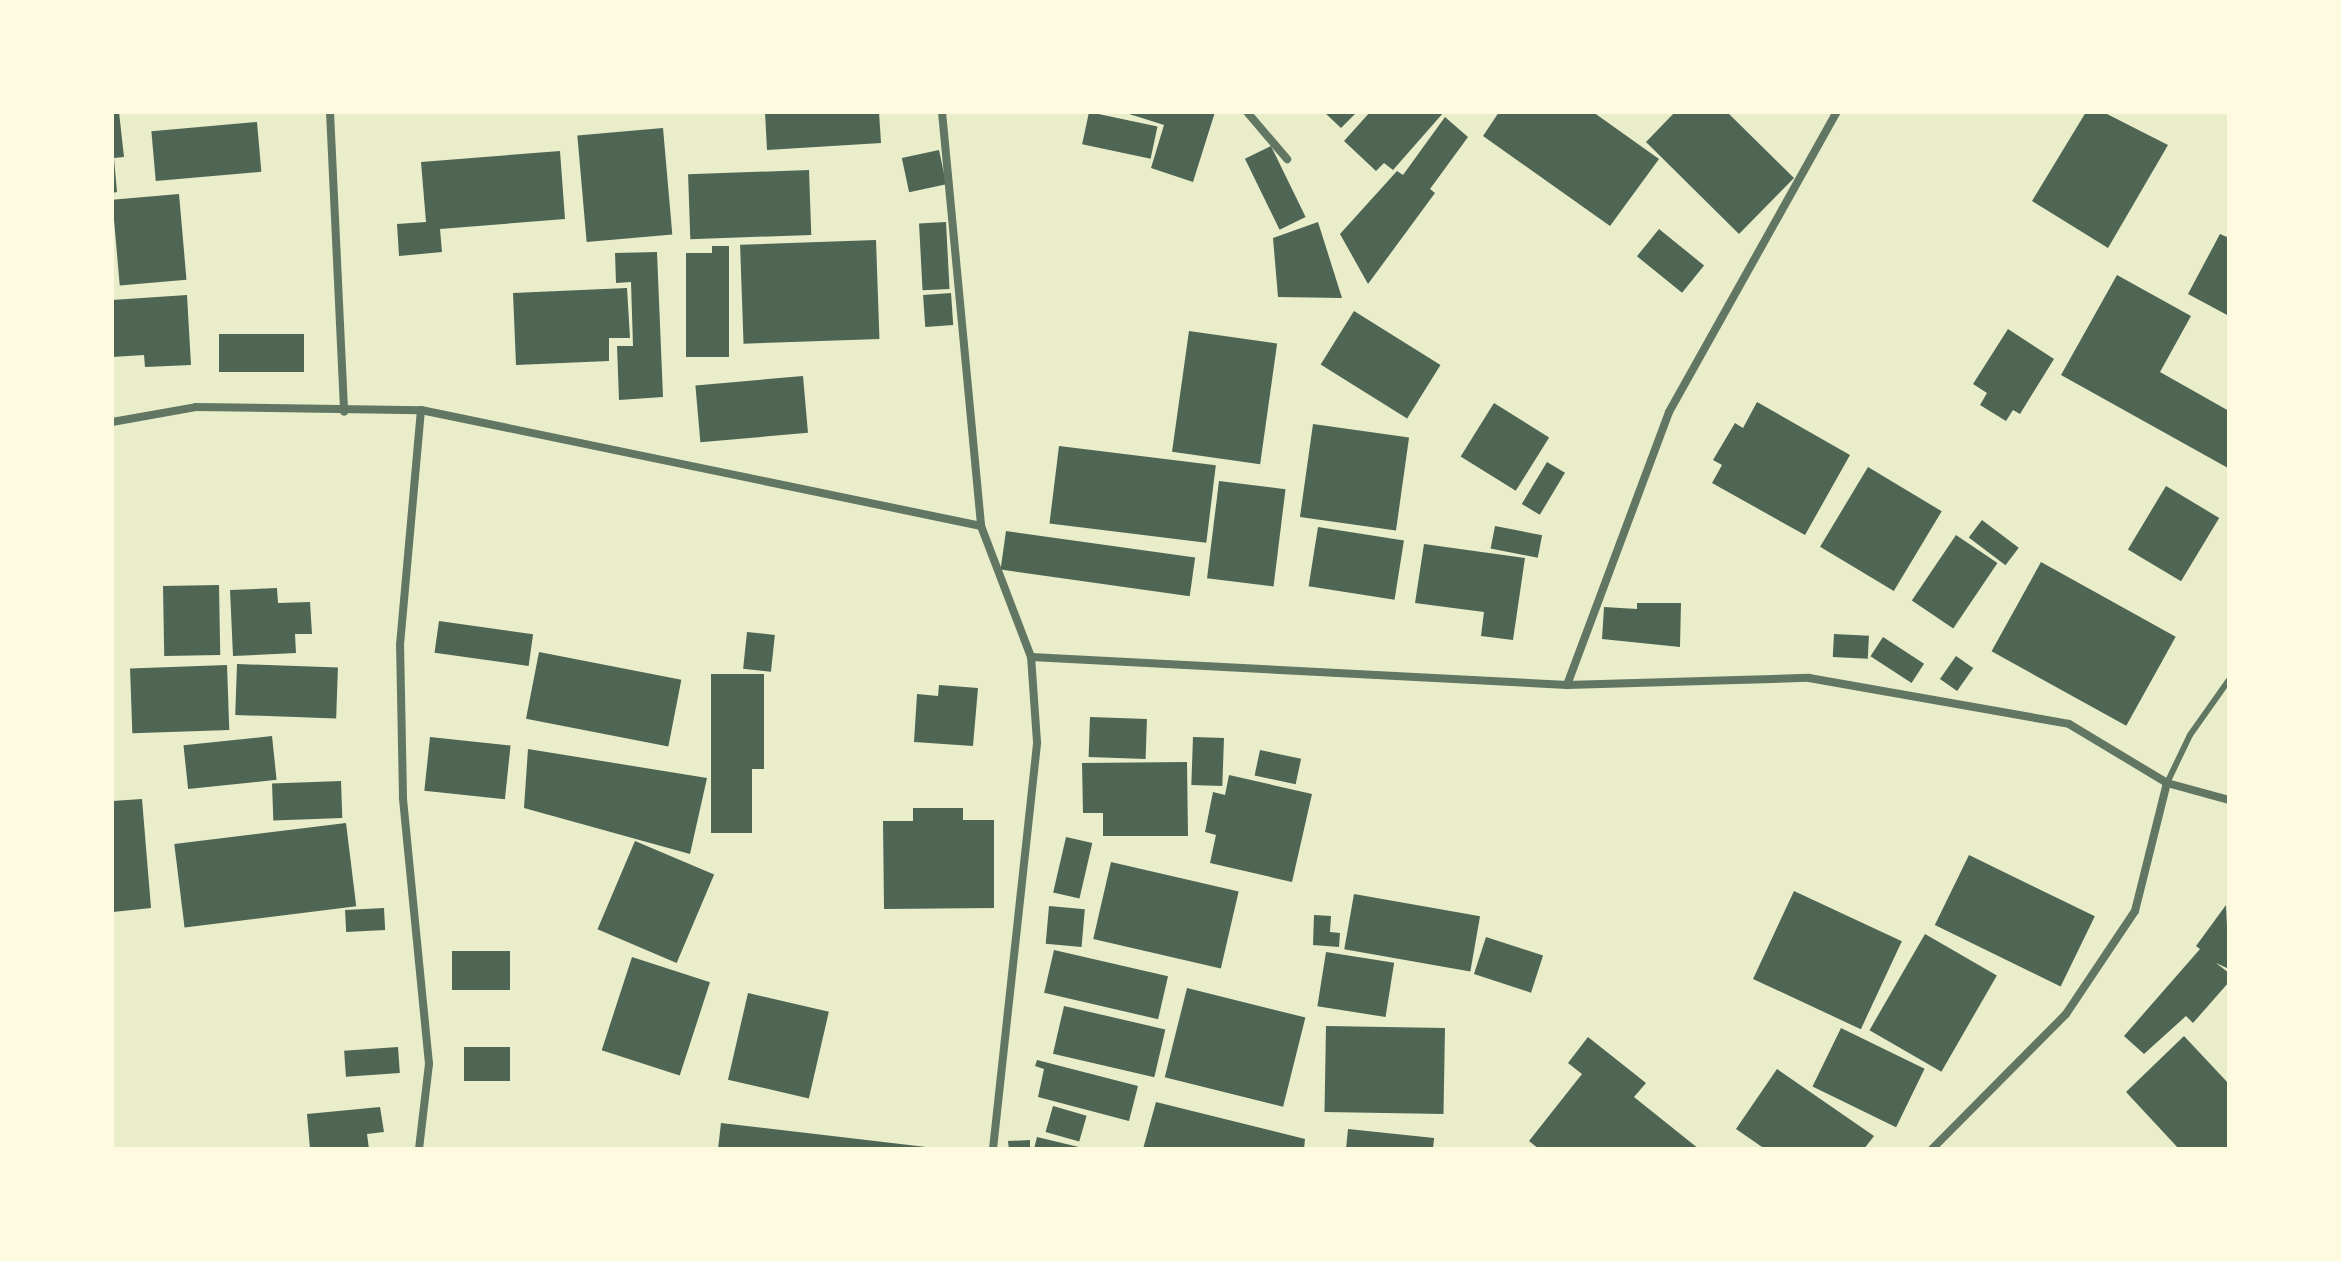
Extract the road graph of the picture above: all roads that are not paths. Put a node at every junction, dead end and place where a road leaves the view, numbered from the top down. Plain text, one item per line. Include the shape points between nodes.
1 (330, 112) edge
2 (942, 112) edge
3 (1247, 112) edge
4 (1837, 112) edge
5 (1287, 159) dead end
6 (421, 410) junction
7 (344, 412) junction
8 (112, 422) edge
9 (981, 526) junction
10 (1031, 657) junction
11 (2229, 680) edge
12 (1567, 685) junction
13 (2167, 783) junction
14 (2229, 800) edge
15 (419, 1149) edge
16 (993, 1149) edge
17 (1932, 1149) edge

1 - 7 street
2 - 9 street
3 - 5 street
4 - 12 street via 1669,412
6 - 7 street
6 - 9 street
6 - 15 street via 400,645 403,798 429,1064
7 - 8 street via 196,407
9 - 10 street
10 - 12 street
10 - 16 street via 1037,742
11 - 13 lane via 2190,735
12 - 13 street via 1809,678 2069,724
13 - 14 street
13 - 17 street via 2135,911 2066,1014

